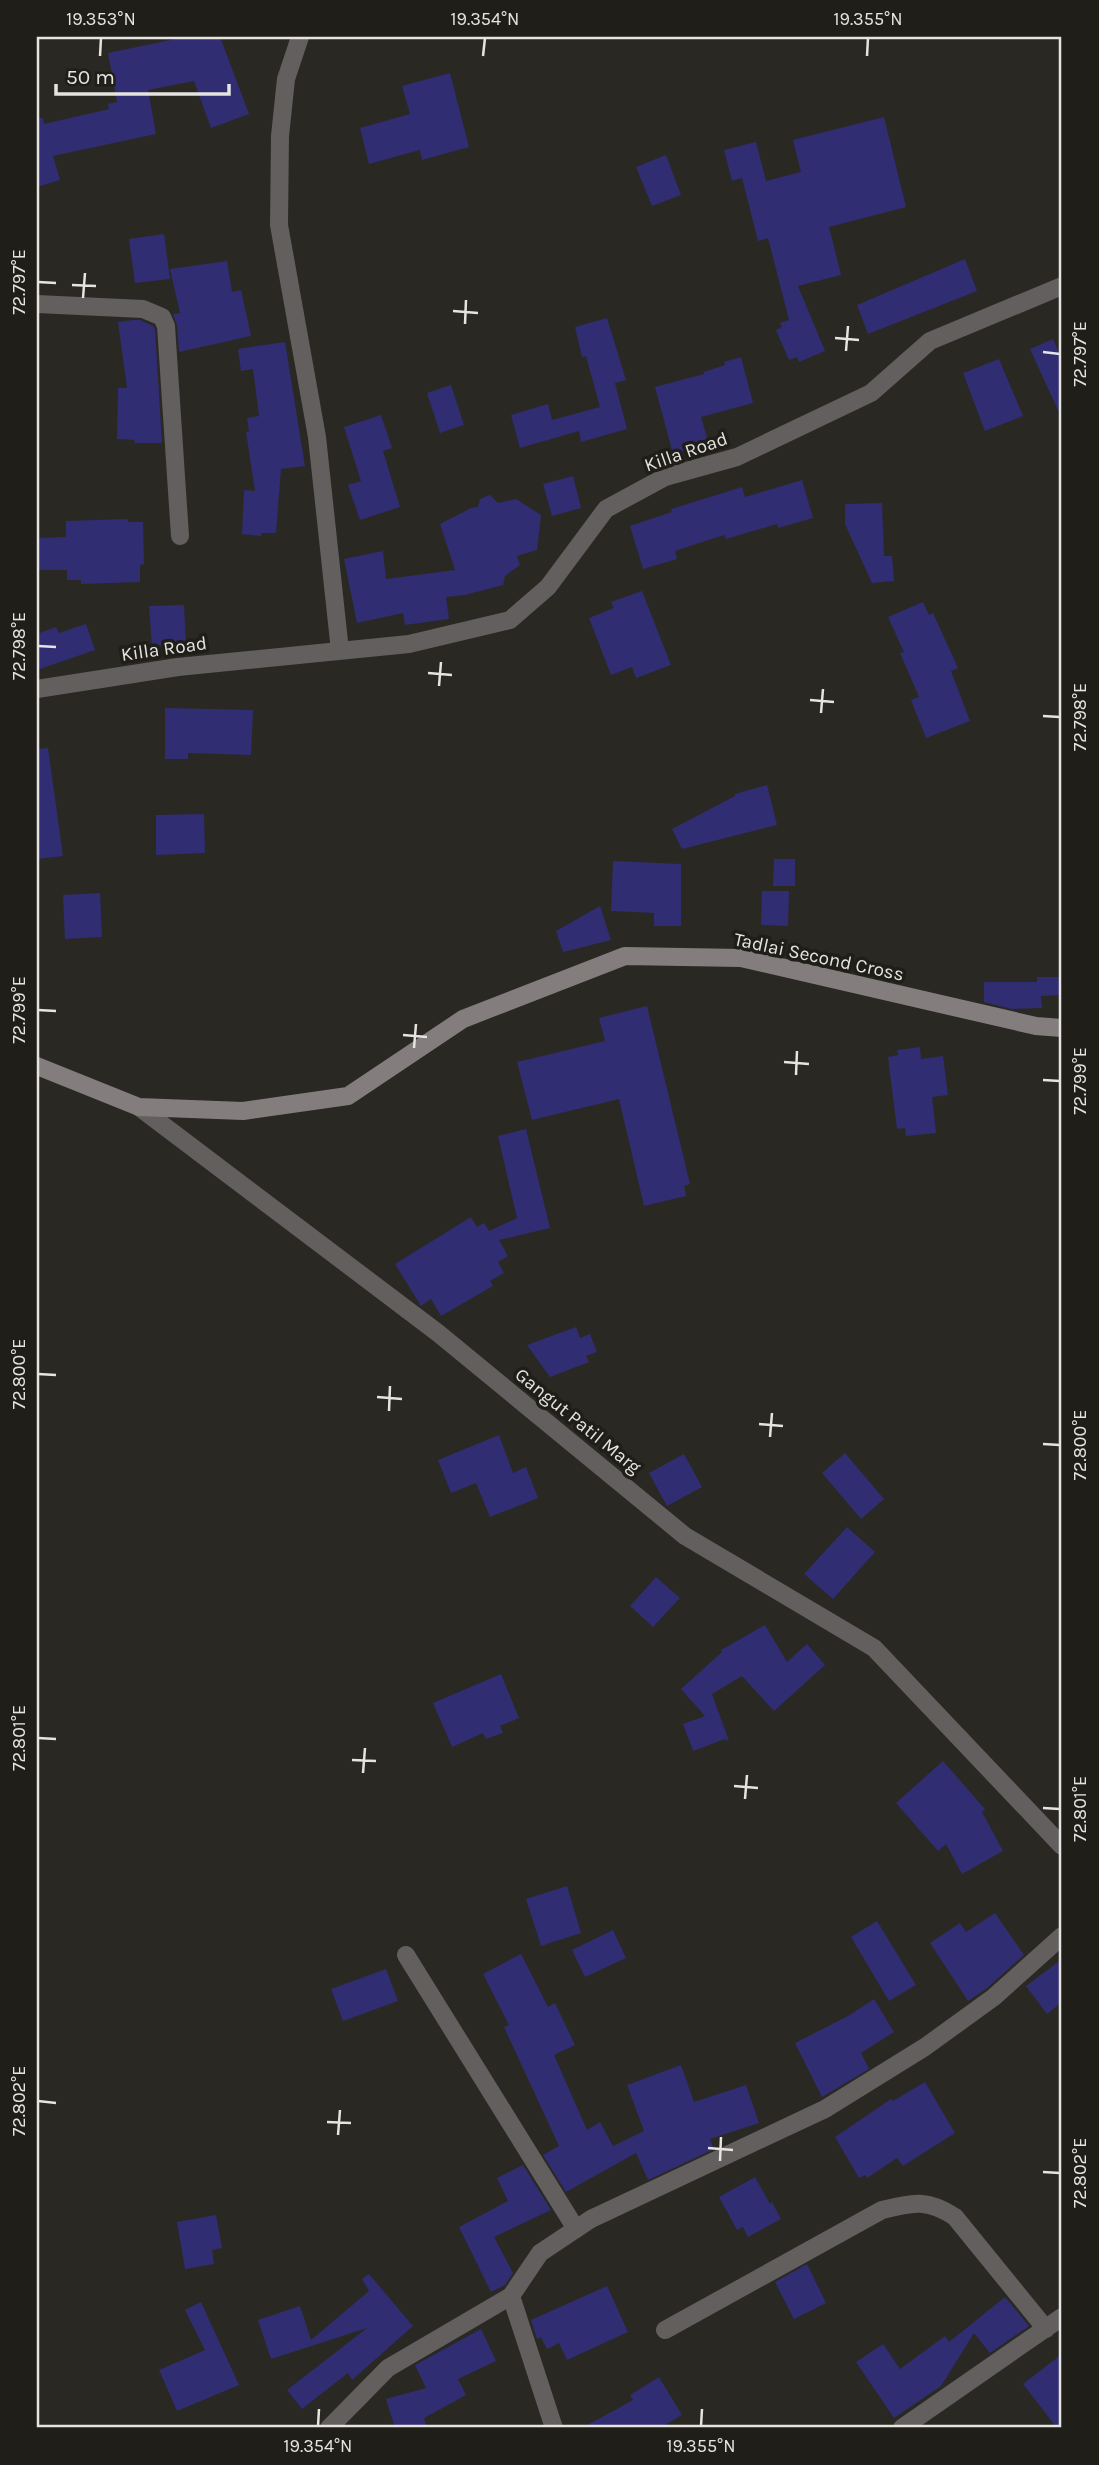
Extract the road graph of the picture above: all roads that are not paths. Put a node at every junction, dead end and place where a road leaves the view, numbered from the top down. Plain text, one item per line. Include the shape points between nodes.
1 (300, 37) edge
2 (1062, 286) edge
3 (37, 304) edge
4 (180, 536) dead end
5 (340, 651) junction
6 (37, 689) edge
7 (1062, 1028) edge
8 (37, 1066) edge
9 (139, 1107) junction
10 (1062, 1846) edge
11 (1062, 1936) edge
12 (406, 1955) dead end
13 (576, 2229) junction
14 (511, 2296) junction
15 (1062, 2316) edge
16 (1046, 2329) junction
17 (665, 2330) dead end
18 (329, 2428) edge
19 (554, 2428) edge
20 (902, 2428) edge

1 - 5 street via 286,79 279,225 317,437
2 - 5 street, Killa Road via 930,341 859,399 737,457 665,477 606,509 548,587 510,620 409,644
3 - 4 street via 143,309 162,317
5 - 6 street, Killa Road via 178,667
7 - 9 main road, Tadlai Second Cross via 1036,1026 741,958 625,956 463,1019 348,1096 243,1111
8 - 9 main road, Gangut Patil Marg
9 - 10 street, Gangut Patil Marg via 438,1333 685,1536 874,1648
11 - 13 street via 984,2004 825,2109
12 - 13 street
13 - 14 street via 540,2253
14 - 18 street via 388,2368
14 - 19 street
15 - 16 street
16 - 17 street via 955,2217 937,2205 911,2203 882,2210
16 - 20 street

